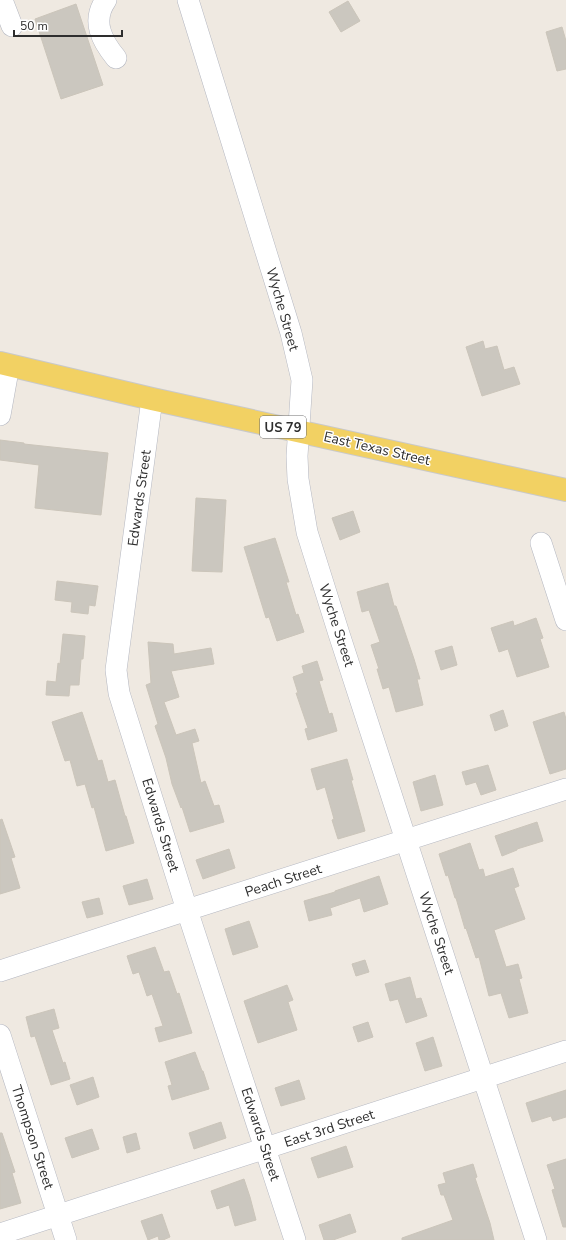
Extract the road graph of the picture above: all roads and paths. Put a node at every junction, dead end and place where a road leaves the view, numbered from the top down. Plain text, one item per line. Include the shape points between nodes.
1 (2, 0) edge
2 (106, 0) edge
3 (188, 0) edge
4 (12, 26) dead end
5 (116, 58) dead end
6 (5, 364) edge
7 (152, 399) junction
8 (6, 416) edge
9 (299, 431) junction
10 (566, 490) edge
11 (541, 543) dead end
12 (566, 620) edge
13 (566, 789) edge
14 (407, 840) junction
15 (187, 910) junction
16 (0, 971) edge
17 (0, 1035) edge
18 (566, 1050) edge
19 (483, 1078) junction
20 (265, 1148) junction
21 (58, 1216) junction
22 (0, 1234) edge
23 (66, 1240) edge
24 (295, 1240) edge
25 (536, 1240) edge

1 - 4 street
2 - 5 street via 101,7 99,30 106,46
3 - 9 street, Wyche Street via 291,333 302,380
6 - 7 main road, East Texas Street / US 79
6 - 8 street
7 - 9 main road, East Texas Street / US 79
7 - 15 street, Edwards Street via 116,670 119,693
9 - 10 main road, East Texas Street / US 79
9 - 14 street, Wyche Street via 298,479 307,532
11 - 12 street
13 - 14 street, Peach Street
14 - 15 street, Peach Street
14 - 19 street, Wyche Street
15 - 16 street, Peach Street
15 - 20 street, Edwards Street
17 - 21 street, Thompson Street
18 - 19 street, East 3rd Street
19 - 20 street, East 3rd Street
19 - 25 street, Wyche Street
20 - 21 street, East 3rd Street
20 - 24 street, Edwards Street
21 - 22 street, East 3rd Street
21 - 23 street, Thompson Street

